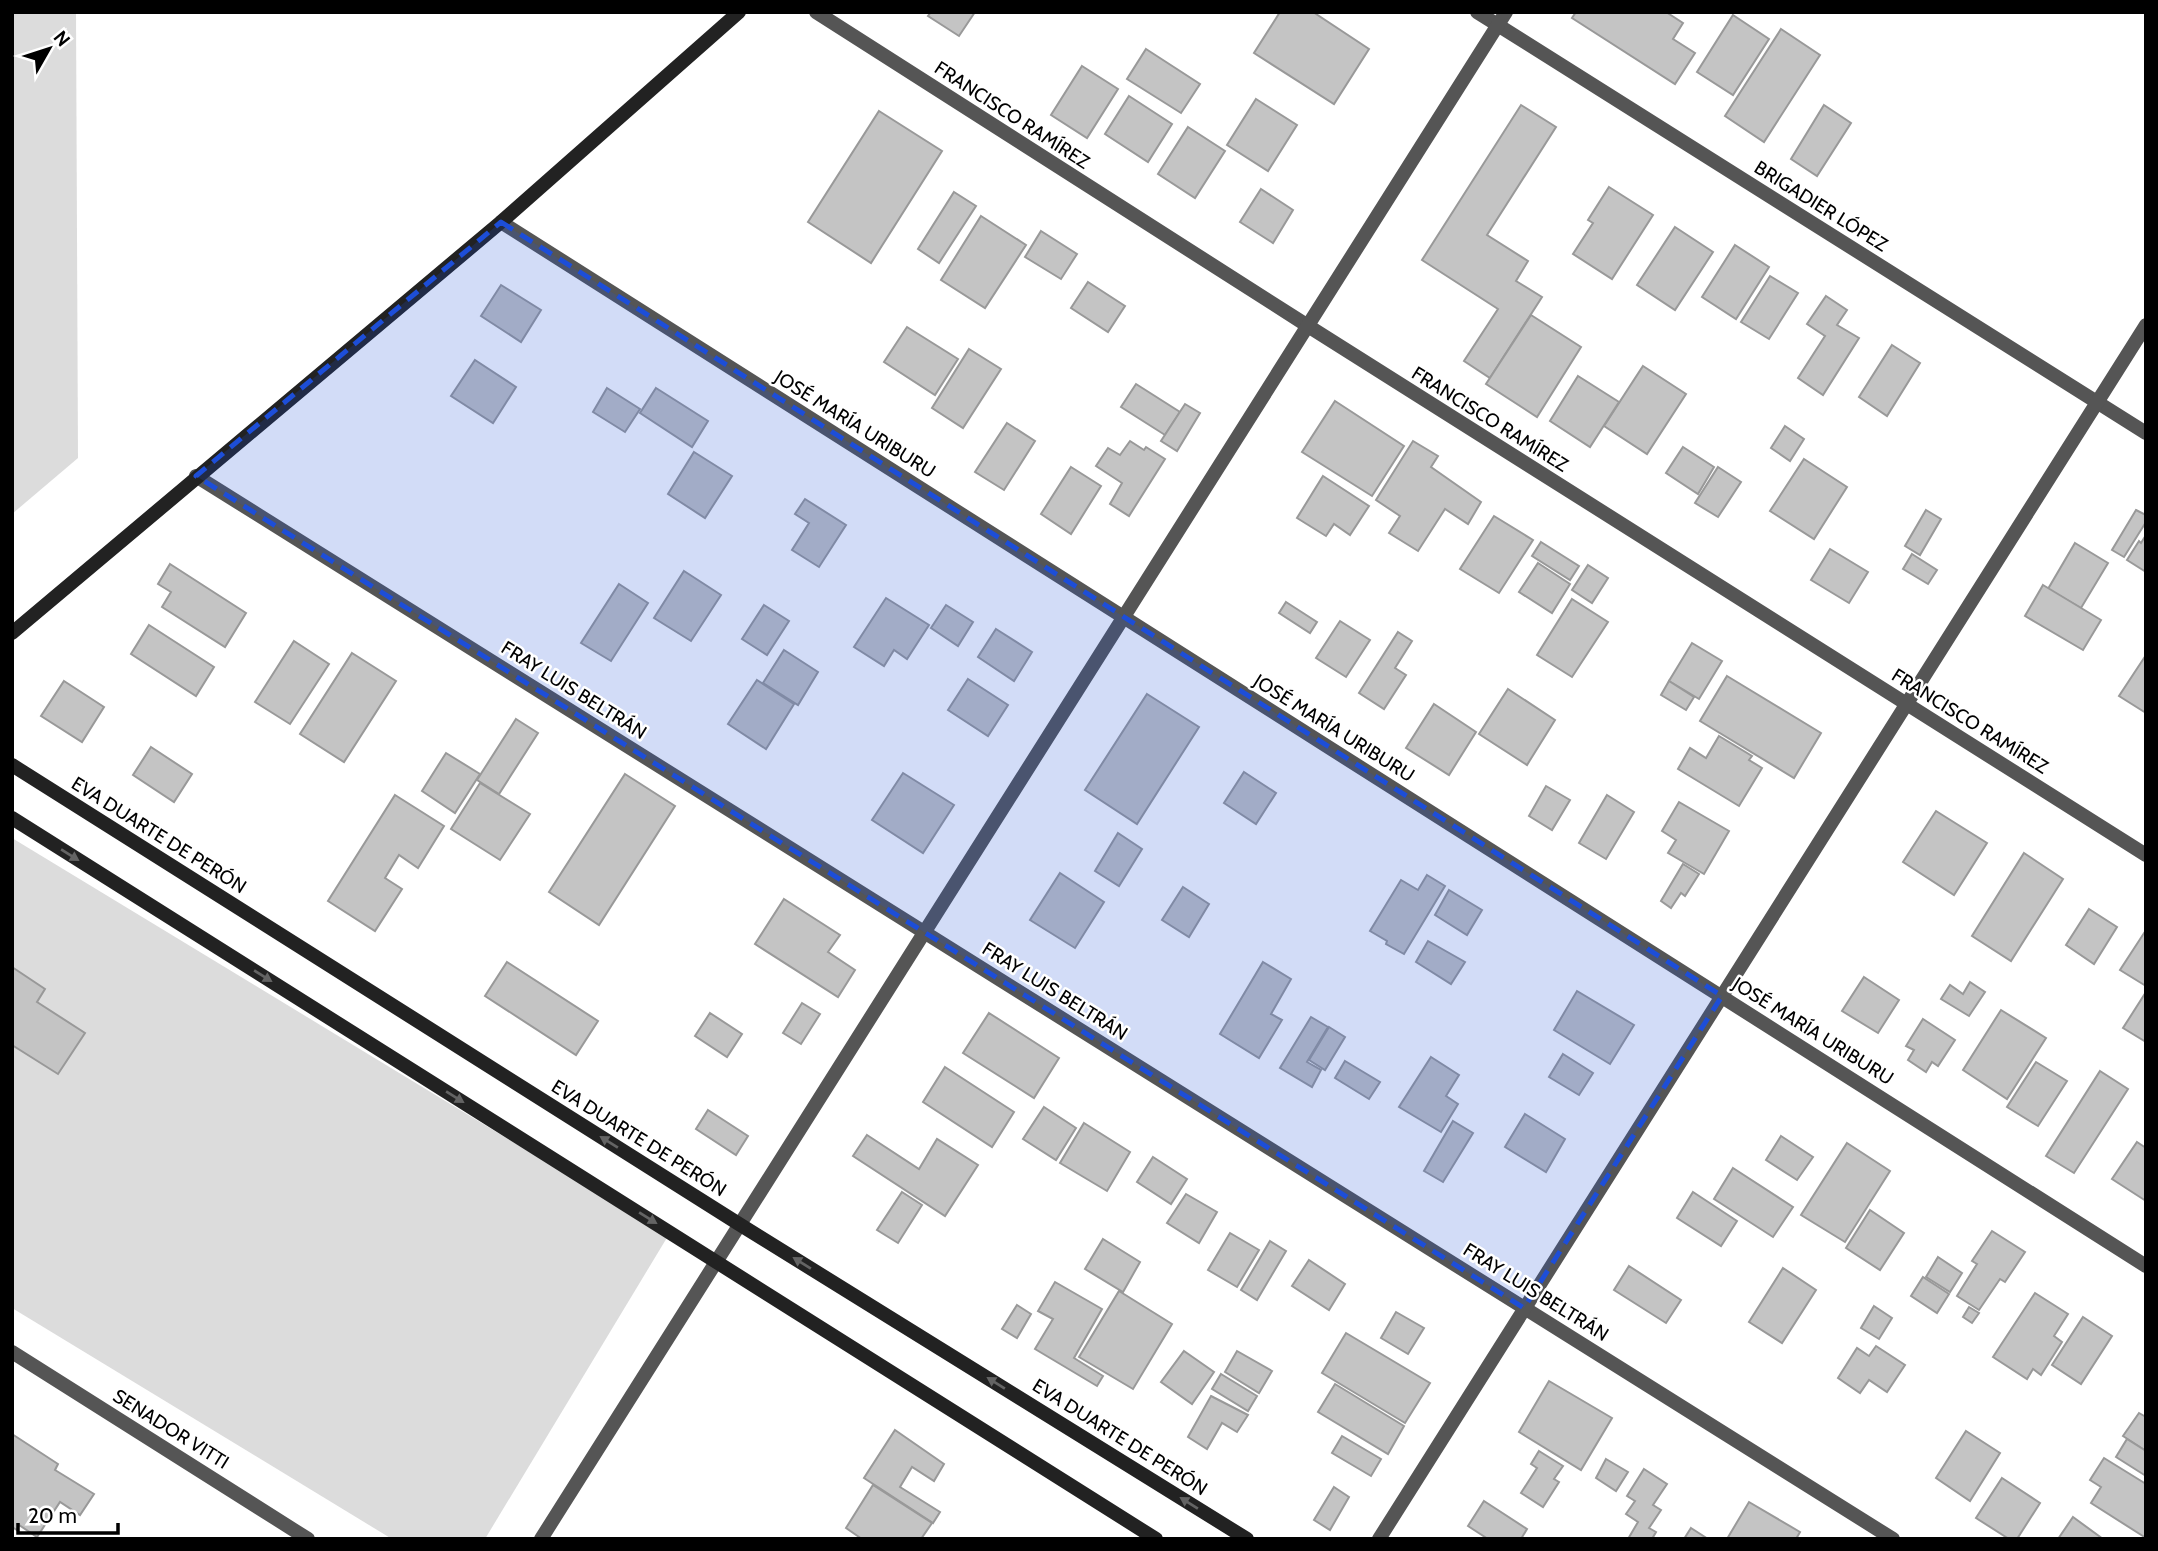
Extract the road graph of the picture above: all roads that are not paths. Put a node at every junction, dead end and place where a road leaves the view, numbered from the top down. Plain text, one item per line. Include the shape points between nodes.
1 (739, 12) edge
2 (816, 12) edge
3 (1477, 12) edge
4 (1506, 12) edge
5 (1498, 26) junction
6 (501, 222) junction
7 (2146, 325) edge
8 (1308, 326) junction
9 (2096, 402) junction
10 (2146, 433) edge
11 (196, 477) junction
12 (1124, 617) junction
13 (12, 633) edge
14 (1906, 704) junction
15 (12, 765) edge
16 (12, 818) edge
17 (2146, 855) edge
18 (925, 932) junction
19 (1721, 996) junction
20 (739, 1224) junction
21 (716, 1261) junction
22 (2146, 1266) edge
23 (1524, 1308) junction
24 (12, 1352) edge
25 (308, 1539) edge
26 (541, 1539) edge
27 (1156, 1539) edge
28 (1247, 1539) edge
29 (1379, 1539) edge
30 (1893, 1539) edge

1 - 6 street
2 - 8 street, FRANCISCO RAMÍREZ
3 - 5 street, BRIGADIER LÓPEZ
4 - 5 street
5 - 8 street
5 - 9 street, BRIGADIER LÓPEZ
6 - 11 street
6 - 12 street, JOSÉ MARÍA URIBURU
7 - 9 street
8 - 12 street
8 - 14 street, FRANCISCO RAMÍREZ
9 - 10 street, BRIGADIER LÓPEZ
9 - 14 street
11 - 13 street
11 - 18 street, FRAY LUIS BELTRÁN
12 - 18 street
12 - 19 street, JOSÉ MARÍA URIBURU
14 - 17 street, FRANCISCO RAMÍREZ
14 - 19 street
20 -> 15 street, EVA DUARTE DE PERÓN
16 -> 21 street
18 - 20 street
18 - 23 street, FRAY LUIS BELTRÁN
19 - 22 street, JOSÉ MARÍA URIBURU
19 - 23 street
20 - 21 street
28 -> 20 street, EVA DUARTE DE PERÓN
21 - 26 street
21 - 27 street
23 - 29 street
23 - 30 street, FRAY LUIS BELTRÁN
24 - 25 street, SENADOR VITTI

